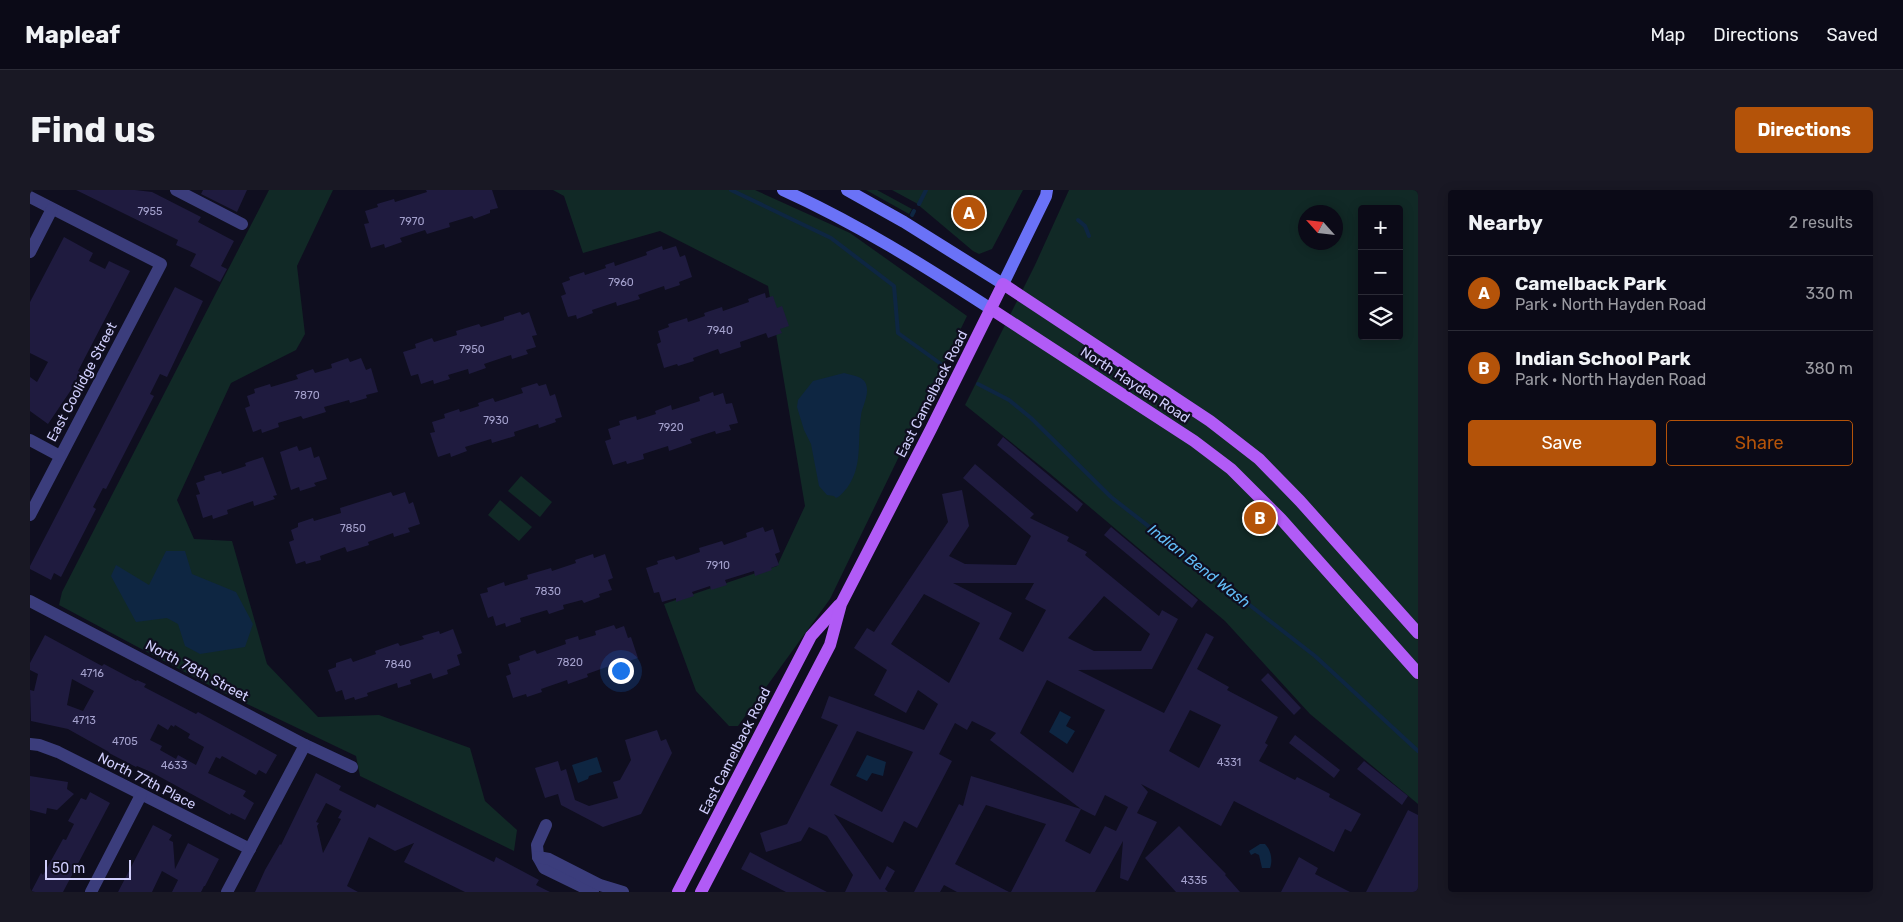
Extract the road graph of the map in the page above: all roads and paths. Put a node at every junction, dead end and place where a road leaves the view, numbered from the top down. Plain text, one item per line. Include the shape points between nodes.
1 (783, 190) edge
2 (847, 190) edge
3 (184, 192) edge
4 (1049, 192) edge
5 (30, 197) edge
6 (52, 209) junction
7 (242, 224) dead end
8 (30, 252) edge
9 (1003, 284) junction
10 (991, 309) junction
11 (30, 440) edge
12 (60, 456) junction
13 (30, 515) edge
14 (30, 601) edge
15 (841, 604) junction
16 (1418, 633) edge
17 (1418, 673) edge
18 (30, 744) edge
19 (305, 745) junction
20 (352, 767) dead end
21 (141, 795) junction
22 (546, 825) dead end
23 (250, 849) junction
24 (538, 857) junction
25 (91, 892) edge
26 (227, 892) edge
27 (593, 892) edge
28 (623, 892) edge
29 (678, 892) edge
30 (702, 892) edge

1 - 10 main road, North Hayden Road via 874,235
2 - 9 main road, North Hayden Road
3 - 7 street
4 - 9 main road, East Camelback Road
5 - 6 street
6 - 8 street
6 - 12 street, East Coolidge Street via 161,264
9 - 10 main road, East Camelback Road
9 - 16 main road, North Hayden Road via 1210,420 1259,459
10 - 15 main road, East Camelback Road
10 - 17 main road, North Hayden Road via 1194,441 1231,469 1281,519
11 - 12 street
12 - 13 street, East Coolidge Street
14 - 19 street, North 78th Street
15 - 29 main road, East Camelback Road via 811,636
15 - 30 main road, East Camelback Road via 830,645
18 - 21 street, North 77th Place via 58,752
19 - 20 street, North 78th Street
19 - 23 street
21 - 23 street, North 77th Place
21 - 25 street
22 - 24 street via 537,845
23 - 26 street
24 - 27 street via 544,868
24 - 28 street

